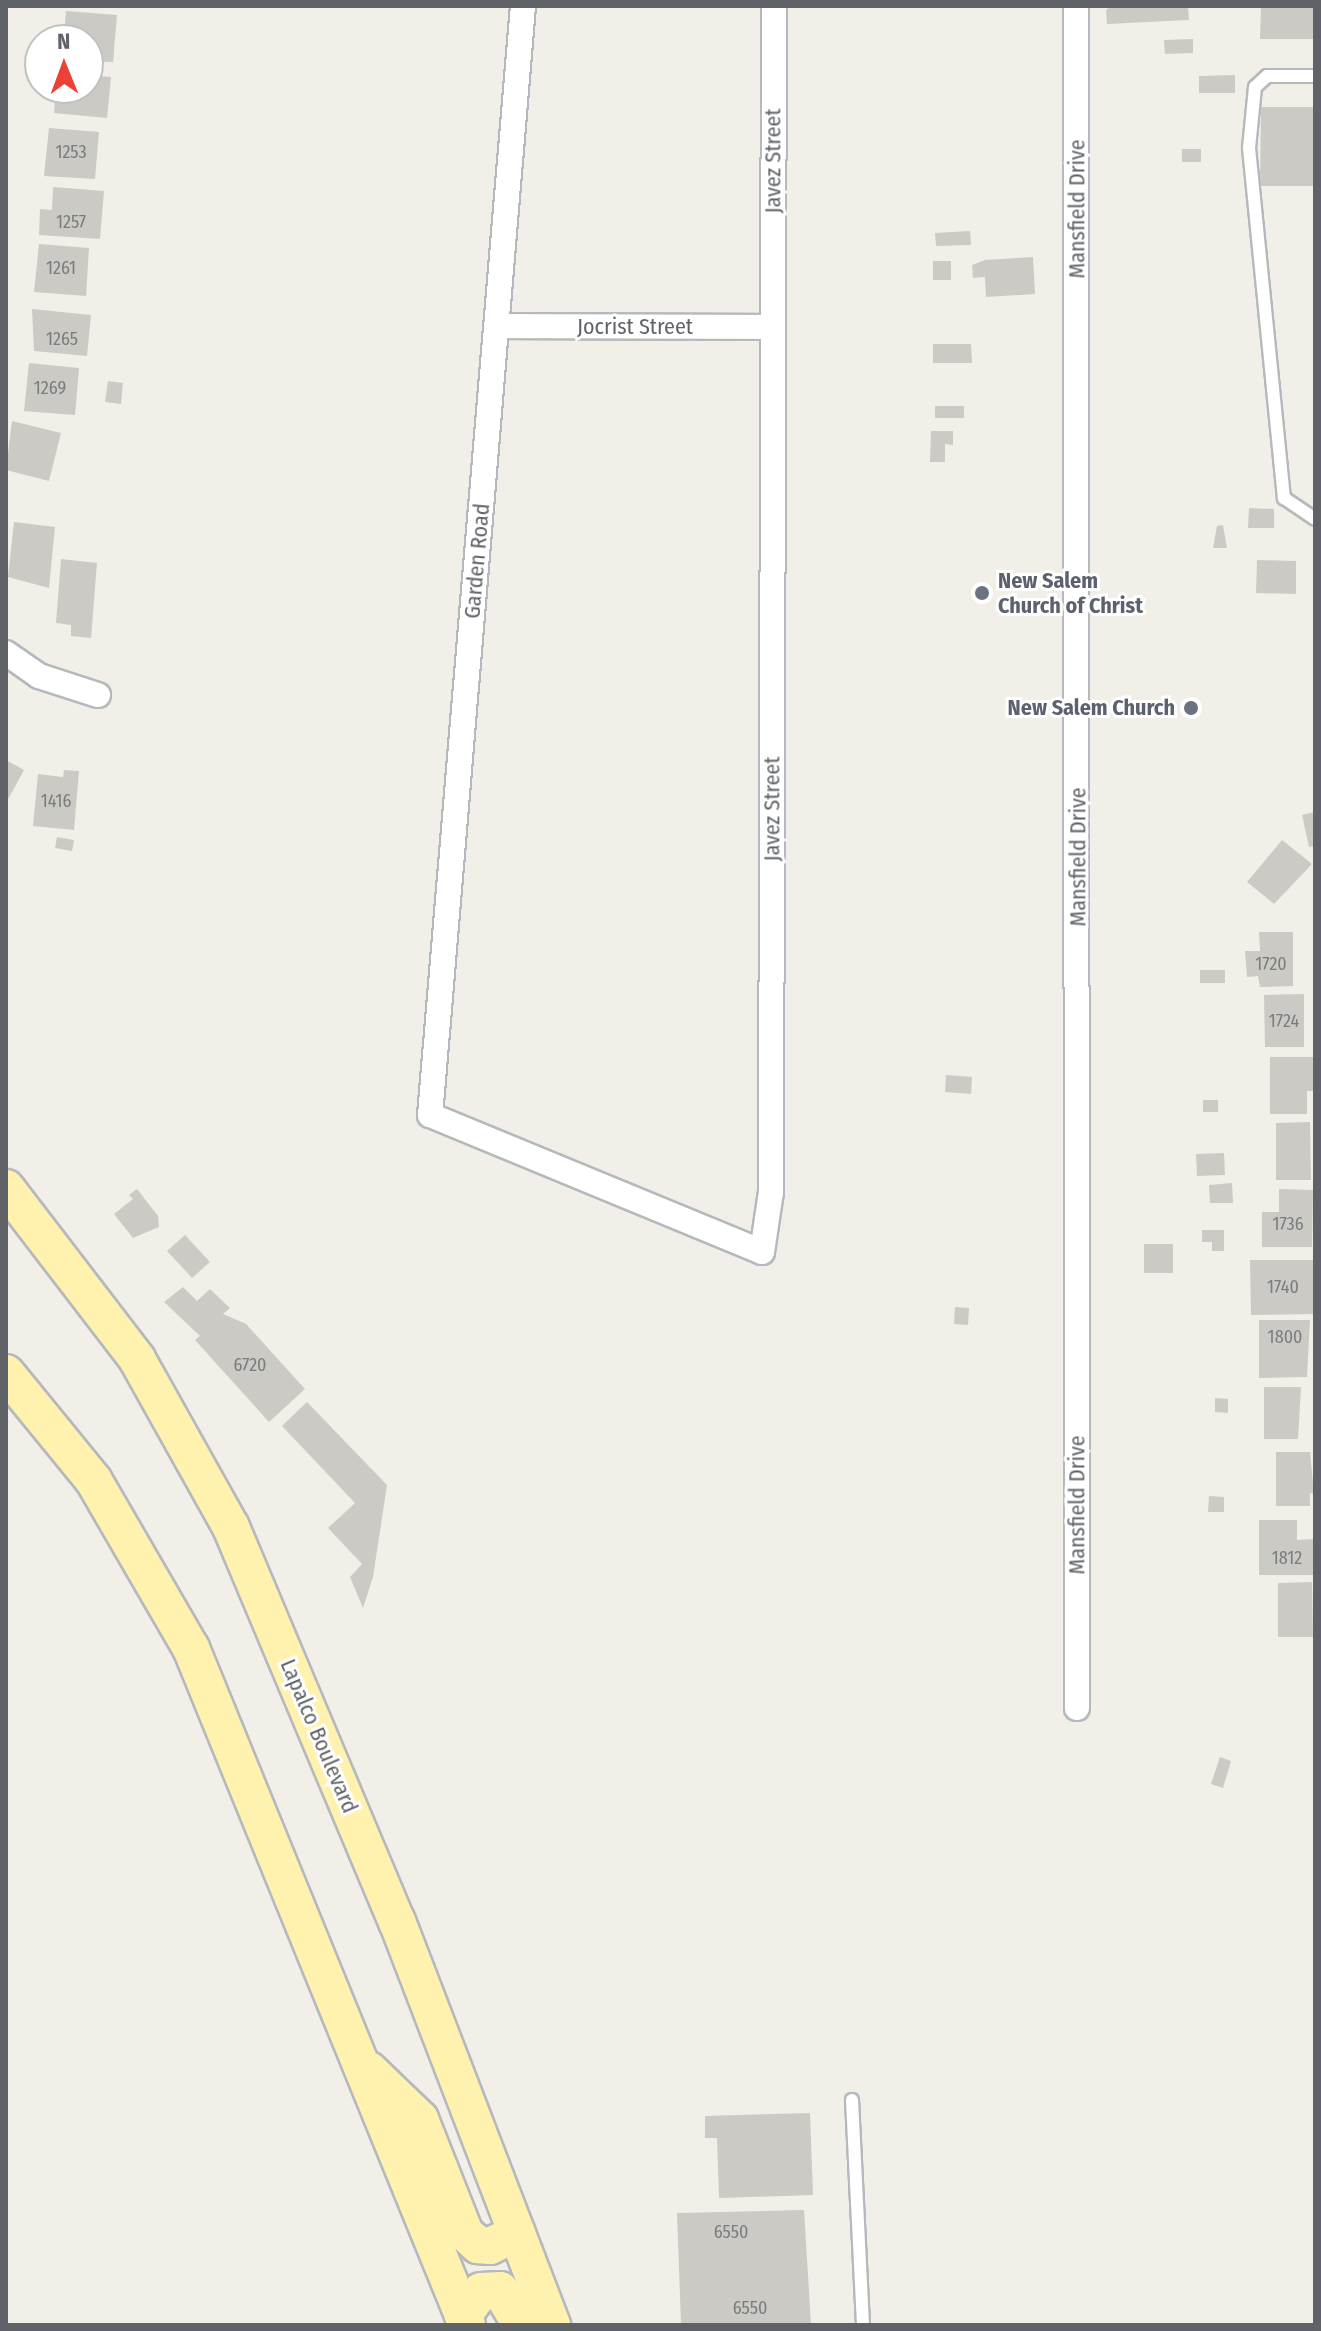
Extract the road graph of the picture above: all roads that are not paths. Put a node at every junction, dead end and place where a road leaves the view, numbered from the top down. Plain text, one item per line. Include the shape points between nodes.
1 (523, 6) edge
2 (774, 6) edge
3 (1076, 6) edge
4 (1315, 76) edge
5 (496, 326) junction
6 (773, 327) junction
7 (1315, 519) edge
8 (6, 653) edge
9 (98, 695) dead end
10 (430, 1115) joint
11 (12, 1202) edge
12 (6, 1373) edge
13 (1077, 1708) dead end
14 (359, 2060) junction
15 (852, 2100) dead end
16 (517, 2233) junction
17 (465, 2320) edge
18 (521, 2325) edge
19 (552, 2325) edge
20 (863, 2325) edge

1 - 5 street, Garden Road
2 - 6 street, Javez Street
3 - 13 street, Mansfield Drive
4 - 7 lane via 1267,76 1255,87 1249,148 1284,498
5 - 6 street, Jocrist Street
5 - 10 street, Garden Road
6 - 10 street, Javez Street via 771,1192 762,1252
8 - 9 street via 39,676
11 - 16 main road, Lapalco Boulevard via 137,1359 231,1527 397,1921
12 - 14 main road via 94,1481 191,1648
14 - 16 main road via 420,2119 465,2233 478,2245 490,2246
14 - 17 main road
15 - 20 lane
16 - 19 main road, Lapalco Boulevard
17 - 18 main road via 481,2291 500,2290

